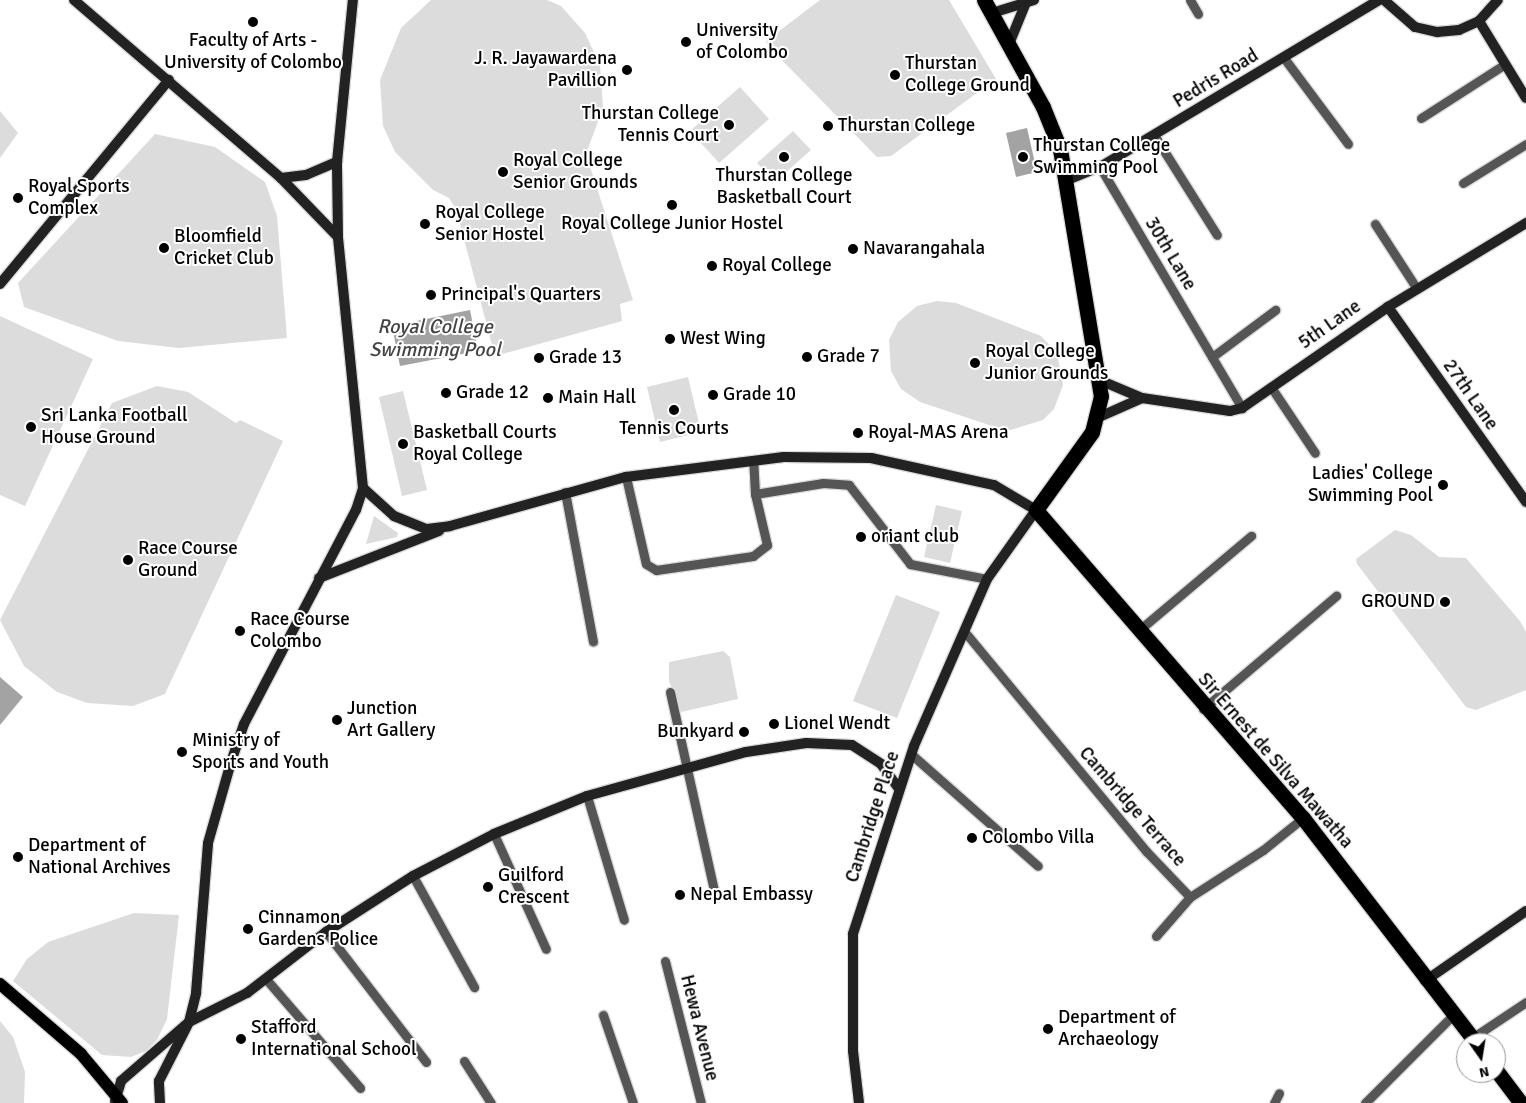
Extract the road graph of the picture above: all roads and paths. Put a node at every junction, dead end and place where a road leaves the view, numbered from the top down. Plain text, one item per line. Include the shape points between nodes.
1 (74, 0) edge
2 (353, 0) edge
3 (984, 0) edge
4 (1190, 0) edge
5 (1379, 0) edge
6 (1384, 0) edge
7 (1498, 0) edge
8 (1029, 1) edge
9 (992, 13) junction
10 (1198, 14) dead end
11 (1479, 21) junction
12 (1009, 44) junction
13 (1284, 58) junction
14 (1505, 64) junction
15 (169, 80) junction
16 (1526, 98) edge
17 (1421, 118) dead end
18 (1154, 135) junction
19 (1348, 144) dead end
20 (1526, 144) edge
21 (337, 162) junction
22 (1100, 167) junction
23 (281, 178) junction
24 (1067, 180) junction
25 (1462, 183) dead end
26 (1526, 223) edge
27 (1375, 224) dead end
28 (1217, 235) dead end
29 (338, 237) junction
30 (0, 284) edge
31 (1417, 289) junction
32 (1388, 307) junction
33 (1275, 310) dead end
34 (1212, 357) junction
35 (1097, 379) junction
36 (1271, 387) junction
37 (1142, 398) junction
38 (1242, 408) junction
39 (1097, 418) junction
40 (1315, 453) dead end
41 (753, 460) junction
42 (626, 477) junction
43 (363, 488) junction
44 (564, 492) junction
45 (755, 494) junction
46 (1526, 502) edge
47 (1036, 510) junction
48 (450, 526) junction
49 (1251, 536) dead end
50 (319, 578) junction
51 (986, 579) junction
52 (1336, 596) dead end
53 (964, 631) junction
54 (1138, 631) junction
55 (593, 641) dead end
56 (670, 692) dead end
57 (1203, 709) junction
58 (911, 754) junction
59 (691, 770) junction
60 (899, 789) junction
61 (587, 796) junction
62 (1302, 818) junction
63 (494, 834) junction
64 (1038, 866) dead end
65 (413, 876) junction
66 (715, 895) dead end
67 (1190, 897) junction
68 (1526, 911) edge
69 (624, 920) dead end
70 (326, 932) junction
71 (1156, 936) dead end
72 (546, 949) dead end
73 (665, 961) dead end
74 (266, 979) junction
75 (1425, 981) junction
76 (0, 984) edge
77 (474, 987) dead end
78 (1526, 1002) edge
79 (1453, 1015) junction
80 (603, 1016) dead end
81 (189, 1022) junction
82 (1468, 1033) edge
83 (1484, 1033) edge
84 (464, 1061) dead end
85 (426, 1062) dead end
86 (1506, 1083) edge
87 (360, 1088) dead end
88 (1279, 1093) dead end
89 (117, 1102) edge
90 (160, 1103) edge
91 (490, 1103) edge
92 (633, 1103) edge
93 (701, 1103) edge
94 (859, 1103) edge
95 (1274, 1103) edge
96 (1365, 1103) edge
97 (1521, 1103) edge

1 - 15 main road
2 - 21 main road
3 - 9 highway
4 - 10 street
5 - 13 main road, Pedris Road
6 - 11 main road via 1415,27 1437,32 1459,30
7 - 11 main road
8 - 9 main road
8 - 12 main road
9 - 12 highway
11 - 14 main road
12 - 24 highway via 1043,107
13 - 18 main road, Pedris Road
13 - 19 street
14 - 16 main road
14 - 17 street
15 - 23 main road
15 - 30 main road
18 - 22 main road, Pedris Road
18 - 28 street
20 - 25 street
21 - 23 main road via 306,175
21 - 29 main road
22 - 24 main road, Pedris Road
22 - 34 street, 30th Lane
23 - 29 main road
24 - 35 highway
26 - 31 main road, 5th Lane
27 - 31 street
29 - 43 main road
31 - 32 main road, 5th Lane
32 - 36 main road, 5th Lane
32 - 46 main road, 27th Lane
33 - 34 street
34 - 38 street, 30th Lane
35 - 37 main road
35 - 39 highway
36 - 38 main road, 5th Lane
36 - 40 street
37 - 38 main road via 1230,411
37 - 39 main road
39 - 47 highway
41 - 42 main road
41 - 45 street
41 - 47 main road via 871,458 994,485
42 - 44 main road
42 - 45 street via 646,564 656,570 753,556 760,551 767,545
43 - 48 main road via 413,525
43 - 50 main road via 356,510
44 - 48 main road
44 - 55 street
45 - 51 street via 823,483 849,484 910,564
47 - 51 main road, Cambridge Place
47 - 54 highway, Sir Ernest de Silva Mawatha
48 - 50 main road
49 - 54 street
50 - 81 main road via 244,724 231,762 208,843 196,993
51 - 53 main road, Cambridge Place
52 - 57 street
53 - 58 main road, Cambridge Place
53 - 67 street, Cambridge Terrace via 1147,852
54 - 57 highway, Sir Ernest de Silva Mawatha
56 - 59 street
57 - 62 highway, Sir Ernest de Silva Mawatha
58 - 60 main road, Cambridge Place
58 - 64 street
59 - 60 main road via 746,752 806,743 852,745 881,764
59 - 61 main road
59 - 66 street via 697,828
60 - 94 main road, Cambridge Place via 853,934 853,1050
61 - 63 main road
61 - 69 street
62 - 67 street via 1263,850
62 - 75 highway, Sir Ernest de Silva Mawatha
63 - 65 main road
63 - 72 street
65 - 70 main road
65 - 77 street
67 - 71 street
68 - 75 main road
70 - 74 main road
70 - 85 street
73 - 93 street, Hewa Avenue
74 - 81 main road
74 - 87 street
75 - 79 highway, Sir Ernest de Silva Mawatha
76 - 89 main road via 81,1054
78 - 83 street
79 - 82 highway, Sir Ernest de Silva Mawatha
79 - 96 street
80 - 92 street
81 - 89 main road via 121,1081
81 - 90 main road via 159,1081
84 - 91 street
86 - 97 highway
88 - 95 street

